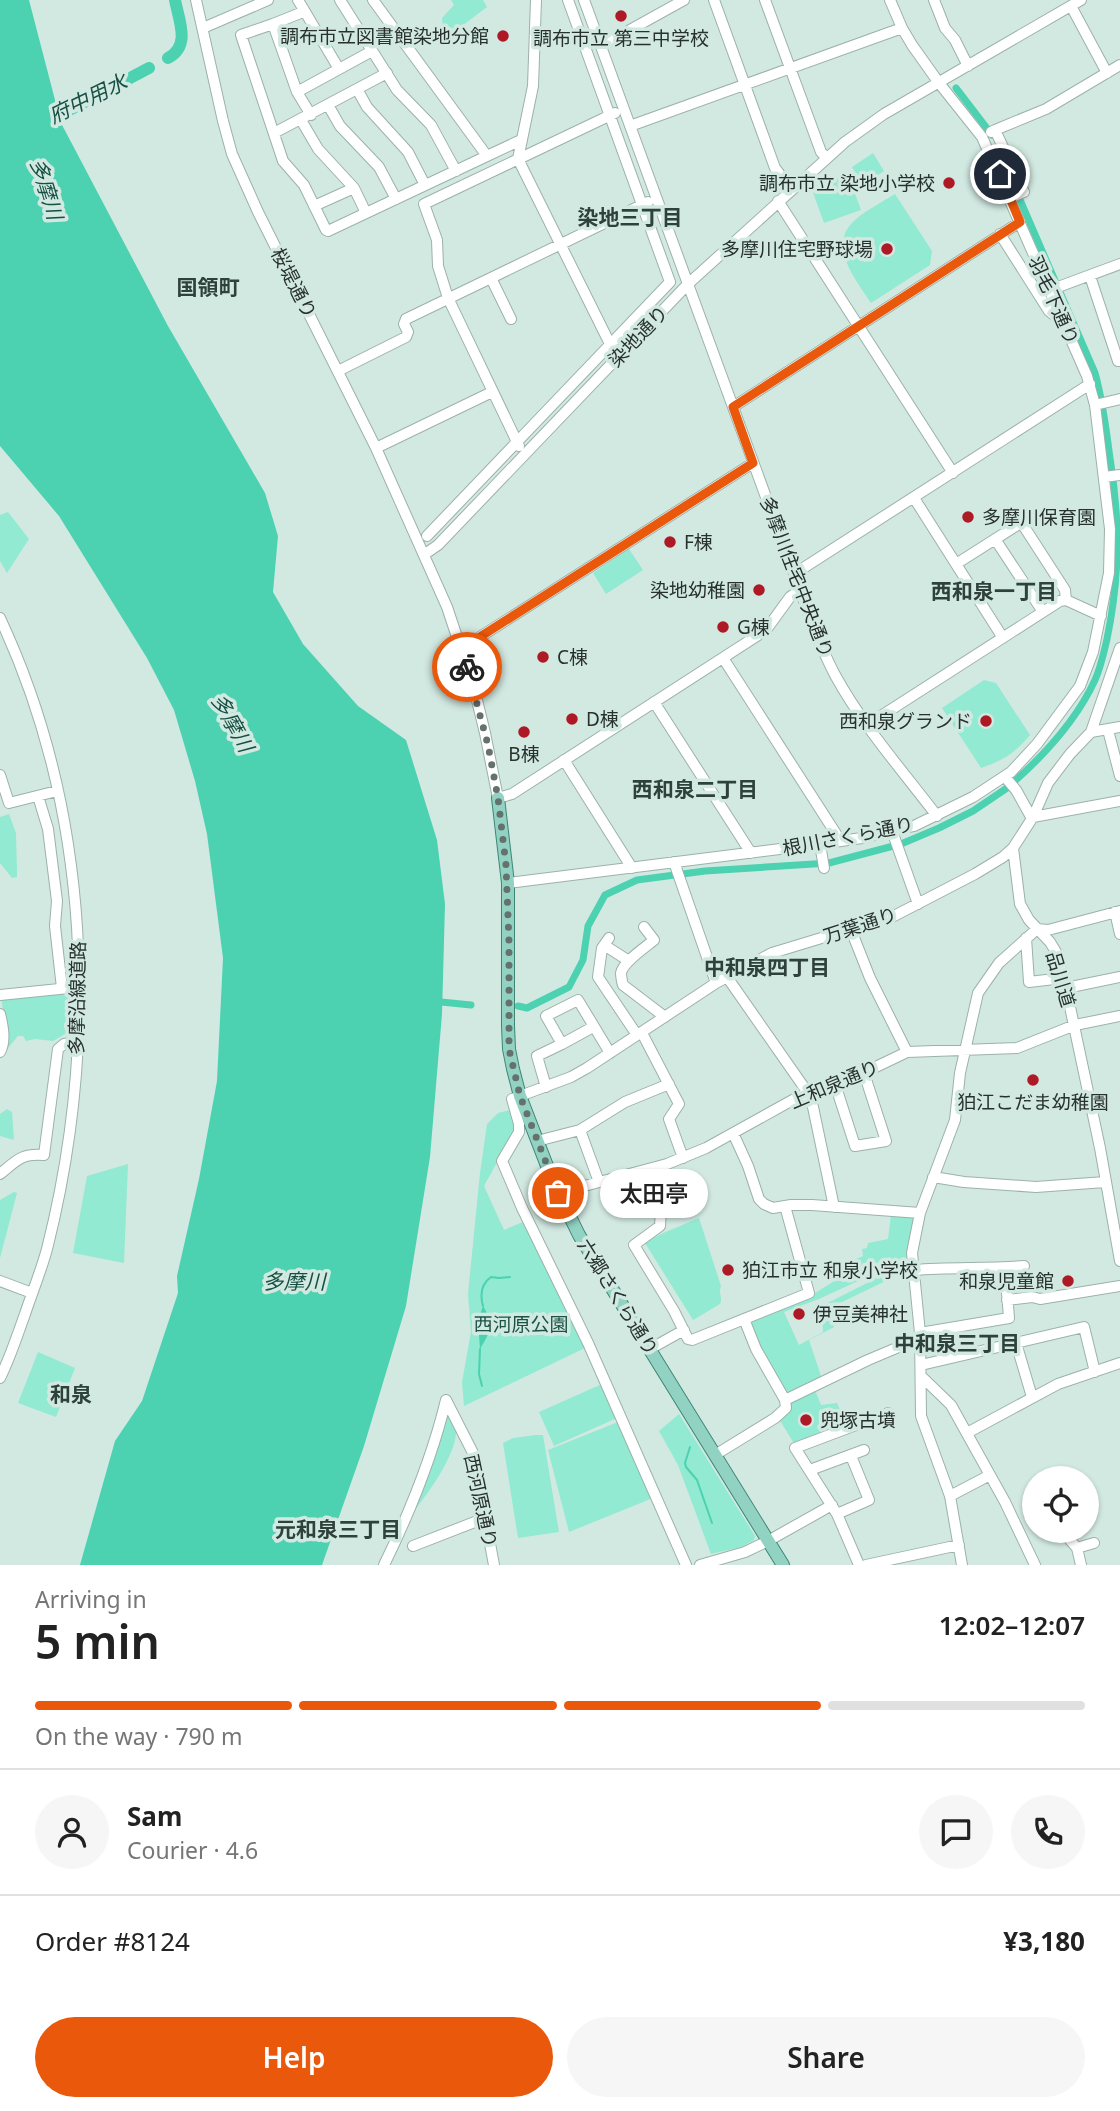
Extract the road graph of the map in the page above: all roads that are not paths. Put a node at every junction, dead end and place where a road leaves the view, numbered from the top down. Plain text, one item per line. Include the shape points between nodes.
1 (195, 0) edge
2 (268, 0) edge
3 (298, 0) edge
4 (340, 0) edge
5 (373, 0) edge
6 (536, 0) edge
7 (568, 0) edge
8 (584, 0) edge
9 (684, 0) edge
10 (714, 0) edge
11 (765, 0) edge
12 (890, 0) edge
13 (934, 0) edge
14 (1076, 3) edge
15 (303, 12) junction
16 (273, 24) junction
17 (902, 28) junction
18 (203, 29) junction
19 (601, 46) junction
20 (372, 51) junction
21 (1120, 65) edge
22 (968, 66) junction
23 (790, 68) junction
24 (339, 69) junction
25 (387, 73) junction
26 (1107, 73) junction
27 (939, 83) junction
28 (744, 85) junction
29 (357, 89) junction
30 (298, 92) junction
31 (328, 105) junction
32 (624, 108) junction
33 (609, 115) junction
34 (306, 117) junction
35 (630, 127) junction
36 (990, 133) junction
37 (274, 134) junction
38 (521, 140) junction
39 (487, 156) junction
40 (827, 158) junction
41 (518, 159) junction
42 (456, 171) junction
43 (425, 185) junction
44 (354, 188) junction
45 (791, 190) junction
46 (656, 198) junction
47 (396, 199) junction
48 (778, 201) junction
49 (642, 205) junction
50 (314, 206) junction
51 (366, 213) junction
52 (1020, 222) junction
53 (1000, 234) junction
54 (559, 244) junction
55 (1120, 264) edge
56 (1090, 276) junction
57 (491, 278) junction
58 (688, 284) junction
59 (1056, 288) junction
60 (448, 298) junction
61 (1061, 316) junction
62 (511, 319) dead end
63 (858, 326) junction
64 (610, 347) junction
65 (618, 357) junction
66 (1120, 361) edge
67 (338, 371) junction
68 (1090, 384) junction
69 (492, 392) junction
70 (1120, 399) edge
71 (1100, 405) junction
72 (733, 407) junction
73 (517, 442) junction
74 (376, 448) junction
75 (524, 454) junction
76 (753, 463) junction
77 (953, 472) junction
78 (1113, 476) edge
79 (914, 498) junction
80 (428, 536) dead end
81 (995, 538) junction
82 (425, 554) junction
83 (956, 564) junction
84 (794, 574) junction
85 (800, 590) junction
86 (1066, 600) junction
87 (1043, 612) junction
88 (1101, 616) junction
89 (0, 618) edge
90 (1003, 638) junction
91 (1120, 648) edge
92 (461, 649) junction
93 (723, 658) junction
94 (654, 702) junction
95 (867, 725) junction
96 (1120, 727) edge
97 (1108, 730) junction
98 (1091, 732) junction
99 (564, 760) junction
100 (0, 775) edge
101 (1120, 776) edge
102 (1005, 777) junction
103 (57, 791) junction
104 (38, 796) junction
105 (498, 798) junction
106 (1120, 801) edge
107 (937, 816) junction
108 (1032, 817) junction
109 (840, 840) junction
110 (895, 840) junction
111 (820, 844) junction
112 (1013, 848) junction
113 (751, 853) junction
114 (823, 864) dead end
115 (632, 868) junction
116 (676, 871) junction
117 (508, 884) junction
118 (918, 904) junction
119 (1117, 912) edge
120 (643, 927) dead end
121 (1037, 929) junction
122 (850, 930) junction
123 (1120, 934) edge
124 (1026, 938) junction
125 (629, 961) junction
126 (727, 977) junction
127 (1120, 977) edge
128 (1064, 983) junction
129 (716, 984) junction
130 (79, 987) junction
131 (62, 988) junction
132 (0, 995) edge
133 (0, 1014) edge
134 (1120, 1016) edge
135 (665, 1017) junction
136 (1075, 1025) junction
137 (593, 1027) junction
138 (639, 1034) junction
139 (77, 1042) junction
140 (562, 1044) junction
141 (965, 1049) junction
142 (0, 1052) edge
143 (907, 1052) junction
144 (610, 1053) junction
145 (864, 1073) junction
146 (669, 1084) junction
147 (835, 1084) junction
148 (546, 1087) junction
149 (808, 1093) junction
150 (520, 1096) junction
151 (580, 1129) junction
152 (733, 1133) junction
153 (537, 1141) junction
154 (44, 1155) junction
155 (683, 1158) junction
156 (65, 1159) junction
157 (649, 1170) junction
158 (0, 1174) edge
159 (933, 1177) junction
160 (599, 1182) junction
161 (1105, 1182) junction
162 (558, 1193) junction
163 (785, 1206) junction
164 (834, 1207) junction
165 (920, 1213) junction
166 (1120, 1261) edge
167 (1024, 1266) dead end
168 (1004, 1268) junction
169 (914, 1270) junction
170 (0, 1280) edge
171 (1120, 1286) edge
172 (32, 1293) junction
173 (1007, 1300) junction
174 (744, 1320) junction
175 (684, 1330) junction
176 (920, 1335) junction
177 (1016, 1343) junction
178 (650, 1349) junction
179 (1120, 1363) edge
180 (921, 1371) junction
181 (1095, 1372) junction
182 (0, 1378) edge
183 (1032, 1397) junction
184 (785, 1400) junction
185 (888, 1413) dead end
186 (967, 1433) junction
187 (864, 1450) dead end
188 (715, 1455) junction
189 (851, 1456) junction
190 (810, 1470) junction
191 (990, 1475) junction
192 (950, 1496) junction
193 (834, 1509) junction
194 (485, 1518) junction
195 (768, 1541) junction
196 (1073, 1543) edge
197 (1094, 1543) dead end
198 (413, 1545) dead end
199 (959, 1545) junction
200 (1077, 1548) junction
201 (384, 1565) edge
202 (494, 1565) edge
203 (686, 1565) edge
204 (700, 1565) edge
205 (783, 1565) edge
206 (859, 1565) edge
207 (866, 1565) edge
208 (962, 1565) edge
209 (1034, 1565) edge
210 (1080, 1565) edge

1 - 18 street, 桜堤通り
2 - 18 street
3 - 15 street
4 - 20 street
5 - 39 street
6 - 38 street via 533,86
7 - 33 street
8 - 19 street, 多摩川住宅中央通り
9 - 19 street
10 - 28 street
11 - 23 street
12 - 17 street
13 - 22 street
14 - 22 street, 染地通り
14 - 26 street
15 - 16 street
15 - 24 street
16 - 30 street
16 - 37 street via 241,35
17 - 23 street
17 - 27 street
18 - 67 street, 桜堤通り via 232,154
19 - 32 street, 多摩川住宅中央通り
20 - 24 street
20 - 25 street
21 - 26 street
22 - 27 street, 染地通り
23 - 28 street
23 - 40 street
24 - 30 street
25 - 29 street
25 - 42 street via 430,125
26 - 36 street via 1046,109
27 - 36 street
27 - 40 street, 染地通り via 884,114
28 - 35 street
28 - 45 street via 775,168
29 - 31 street
29 - 43 street via 367,107 408,152
30 - 34 street
31 - 34 street
31 - 47 street via 379,167
32 - 33 street
32 - 35 street, 多摩川住宅中央通り
33 - 41 street
33 - 49 street
34 - 37 street
34 - 44 street via 318,149
35 - 46 street, 多摩川住宅中央通り
36 - 52 street, 羽毛下通り via 1024,192 1016,195
37 - 50 street via 286,165 304,185
38 - 39 street
38 - 41 street
39 - 42 street
40 - 45 street, 染地通り
41 - 54 street
41 - 60 street via 424,204 437,240 438,266
42 - 43 street
43 - 47 street
44 - 50 street
44 - 51 street
45 - 48 street, 染地通り
46 - 49 street
46 - 58 street, 多摩川住宅中央通り
47 - 51 street
48 - 58 street, 染地通り
48 - 63 street
49 - 54 street
49 - 64 street via 670,282
50 - 51 street via 328,231
52 - 53 street
52 - 59 street, 羽毛下通り
53 - 61 street via 1049,311
53 - 63 street
54 - 57 street
54 - 64 street
55 - 56 street
56 - 59 street
56 - 66 street
57 - 60 street
57 - 62 street
58 - 65 street, 染地通り
58 - 72 street, 多摩川住宅中央通り
59 - 61 street, 羽毛下通り
60 - 67 street via 406,319 406,337
60 - 69 street
61 - 68 street, 羽毛下通り
63 - 72 street
63 - 77 street
64 - 65 street
64 - 73 street
65 - 75 street, 染地通り
67 - 74 street, 桜堤通り
68 - 71 street, 根川さくら通り
68 - 77 street
69 - 73 street
69 - 74 street
70 - 71 street
71 - 78 street, 根川さくら通り
72 - 76 street, 多摩川住宅中央通り
73 - 75 street
73 - 80 street
74 - 82 street, 桜堤通り
75 - 82 street, 染地通り
76 - 84 street, 多摩川住宅中央通り
76 - 92 street
77 - 79 street
78 - 88 street, 根川さくら通り via 1109,573
79 - 83 street
79 - 84 street
81 - 83 street
81 - 86 street via 1023,526 1065,590
81 - 87 street
82 - 92 street
83 - 90 street
84 - 85 street, 多摩川住宅中央通り
85 - 93 street via 766,630
85 - 95 street, 多摩川住宅中央通り via 830,664
86 - 87 street
86 - 88 street
87 - 90 street
88 - 102 street, 根川さくら通り via 1080,686 1032,750
89 - 103 street, 多摩沿線道路 via 34,707
90 - 95 street
91 - 98 street
92 - 105 street
93 - 94 street
93 - 109 street
94 - 99 street
94 - 113 street
95 - 107 street, 多摩川住宅中央通り
96 - 97 street
97 - 98 street
97 - 101 street
98 - 108 street via 1048,783
99 - 105 street via 512,794
99 - 115 street
100 - 104 street via 9,803
102 - 107 street, 根川さくら通り
102 - 108 street
103 - 104 street
103 - 130 street, 多摩沿線道路 via 75,904
104 - 131 street via 48,829 57,901
105 - 117 main road, 六郷さくら通り
106 - 108 street
107 - 110 street, 根川さくら通り via 914,825
108 - 112 street
109 - 110 street, 根川さくら通り
109 - 111 street, 根川さくら通り
110 - 118 street
111 - 113 street, 根川さくら通り
111 - 114 street
112 - 118 street, 万葉通り
112 - 121 street, 品川道 via 1020,904
113 - 116 street, 根川さくら通り
115 - 116 street, 根川さくら通り
115 - 117 street, 根川さくら通り
116 - 129 street
117 - 150 main road, 六郷さくら通り via 509,1049
118 - 122 street, 万葉通り
119 - 121 street
119 - 123 street
120 - 125 street via 654,940
121 - 124 street
121 - 128 street, 品川道 via 1056,952
122 - 126 street, 万葉通り via 772,953
122 - 143 street
124 - 128 street via 1029,982
124 - 141 street via 999,963 978,993
125 - 135 street via 621,974 623,985
125 - 138 street via 607,942 598,977
126 - 129 street, 万葉通り
126 - 149 street
127 - 128 street
128 - 136 street, 品川道
129 - 135 street, 万葉通り
130 - 131 street
130 - 139 street, 多摩沿線道路
131 - 132 street
133 - 142 street via 4,1032
134 - 136 street, 上和泉通り
135 - 138 street, 万葉通り
136 - 141 street, 上和泉通り via 1017,1048
136 - 161 street, 品川道
137 - 140 street
137 - 140 street via 578,1000 546,1016
137 - 144 street
138 - 144 street, 万葉通り
138 - 146 street
139 - 154 street via 58,1049
139 - 156 street, 多摩沿線道路
140 - 148 street via 537,1056
141 - 143 street, 上和泉通り
141 - 159 street via 955,1120
143 - 145 street, 上和泉通り
144 - 148 street, 万葉通り
145 - 147 street, 上和泉通り
145 - 147 street via 887,1141 855,1146
146 - 151 street via 625,1102
146 - 155 street via 679,1104 669,1119
147 - 149 street, 上和泉通り
148 - 150 street, 万葉通り
149 - 152 street, 上和泉通り
149 - 164 street
150 - 153 main road, 六郷さくら通り
150 - 203 street via 512,1099 519,1132 502,1161
151 - 153 street
151 - 160 street
152 - 155 street, 上和泉通り
152 - 163 street via 759,1199 773,1208
153 - 162 main road, 六郷さくら通り
154 - 156 street
154 - 158 street via 21,1157
155 - 157 street, 上和泉通り
156 - 172 street, 多摩沿線道路 via 46,1252
157 - 160 street, 上和泉通り
157 - 175 street via 661,1209 660,1226 634,1245
159 - 161 street via 1036,1187
159 - 165 street
160 - 162 street, 上和泉通り
161 - 166 street, 品川道
162 - 178 main road, 六郷さくら通り
163 - 164 street
163 - 174 street via 809,1293
164 - 165 street
165 - 169 street via 912,1253
167 - 168 street
168 - 169 street
168 - 173 street
169 - 176 street
170 - 172 street
171 - 173 street
172 - 182 street, 多摩沿線道路
173 - 176 street via 1009,1318
174 - 175 street via 692,1340
174 - 184 street
175 - 178 street
176 - 180 street
176 - 184 street
177 - 180 street
177 - 181 street via 1084,1327
177 - 183 street
178 - 188 main road, 六郷さくら通り
179 - 181 street
180 - 186 street via 951,1405
180 - 192 street via 921,1416
181 - 183 street
183 - 186 street
184 - 188 street via 786,1408 775,1418
185 - 190 street via 795,1448
186 - 191 street
187 - 189 street
188 - 195 main road, 六郷さくら通り
189 - 190 street
189 - 193 street via 869,1500
190 - 193 street
191 - 192 street
191 - 209 street
192 - 199 street
193 - 195 street
193 - 206 street
194 - 198 street
194 - 201 street, 西河原通り via 472,1453 446,1400 414,1501
194 - 202 street, 西河原通り
195 - 204 street
195 - 205 main road, 六郷さくら通り
196 - 200 street
197 - 200 street
199 - 207 street
199 - 208 street
200 - 210 street

